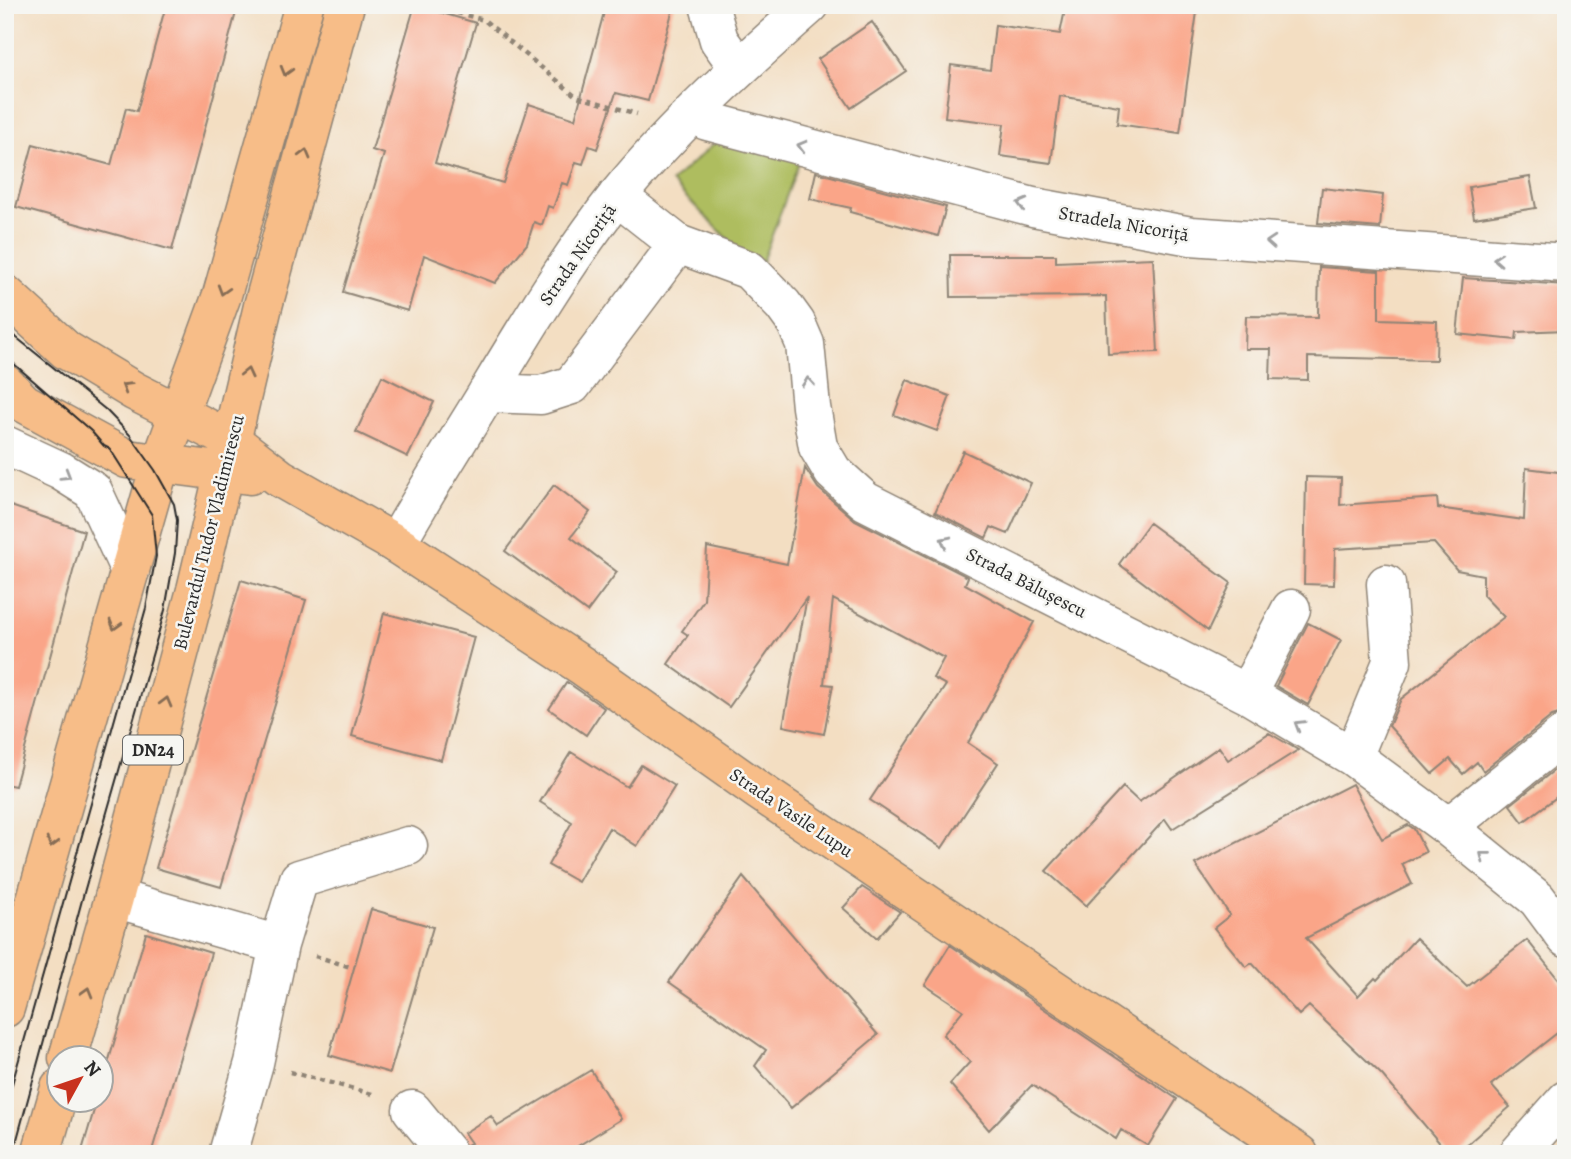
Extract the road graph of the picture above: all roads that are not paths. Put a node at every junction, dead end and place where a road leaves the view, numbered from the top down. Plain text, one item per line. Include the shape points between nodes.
1 (304, 5) edge
2 (345, 5) edge
3 (709, 5) edge
4 (810, 5) edge
5 (739, 68) junction
6 (688, 118) junction
7 (617, 196) junction
8 (678, 244) junction
9 (1566, 263) edge
10 (5, 294) edge
11 (5, 384) edge
12 (487, 393) junction
13 (177, 414) junction
14 (5, 445) edge
15 (227, 456) junction
16 (160, 465) junction
17 (396, 544) junction
18 (130, 571) junction
19 (1386, 584) dead end
20 (1292, 609) dead end
21 (1247, 694) junction
22 (1566, 733) edge
23 (1353, 757) junction
24 (1447, 827) junction
25 (408, 845) dead end
26 (1552, 893) edge
27 (114, 898) junction
28 (1566, 938) edge
29 (279, 945) junction
30 (5, 1008) edge
31 (72, 1044) edge
32 (1566, 1100) edge
33 (396, 1103) road end
34 (53, 1114) edge
35 (1280, 1148) edge
36 (41, 1154) edge
37 (228, 1154) edge
38 (448, 1154) edge
39 (1518, 1154) edge

1 -> 13 main road via 222,295
15 -> 2 main road, Bulevardul Tudor Vladimirescu / DN24
3 - 5 street via 719,40
4 - 5 street, Strada Nicoriță
5 - 6 street, Strada Nicoriță
6 - 7 street, Strada Nicoriță
9 -> 6 street, Stradela Nicoriță via 1191,236 1033,207
7 - 8 street, Strada Bălușescu
7 - 12 street, Strada Nicoriță
8 - 12 street via 572,386 541,396
21 -> 8 street, Strada Bălușescu via 865,501 833,472 818,447 805,344 783,305 749,270
13 -> 10 main road, Strada Vasile Lupu via 66,350
11 - 16 main road via 24,403 127,459
12 - 17 street, Strada Nicoriță
13 - 15 main road, Strada Vasile Lupu
13 - 16 main road
14 -> 18 street via 93,491
15 - 16 main road
15 - 17 main road, Strada Vasile Lupu via 280,478
27 -> 15 main road, Bulevardul Tudor Vladimirescu / DN24
16 - 18 main road
17 - 35 main road, Strada Vasile Lupu via 581,665
18 -> 30 main road
19 - 23 street via 1392,662
20 - 21 street
23 -> 21 street, Strada Bălușescu
22 - 24 street
23 - 24 street, Strada Bălușescu
26 -> 24 street, Strada Bălușescu
25 - 29 street via 299,879
26 - 28 street, Strada Bălușescu
27 - 29 street
31 -> 27 main road, Bulevardul Tudor Vladimirescu / DN24
29 - 37 street via 254,1063
32 - 39 street
33 - 38 street
34 - 36 main road

